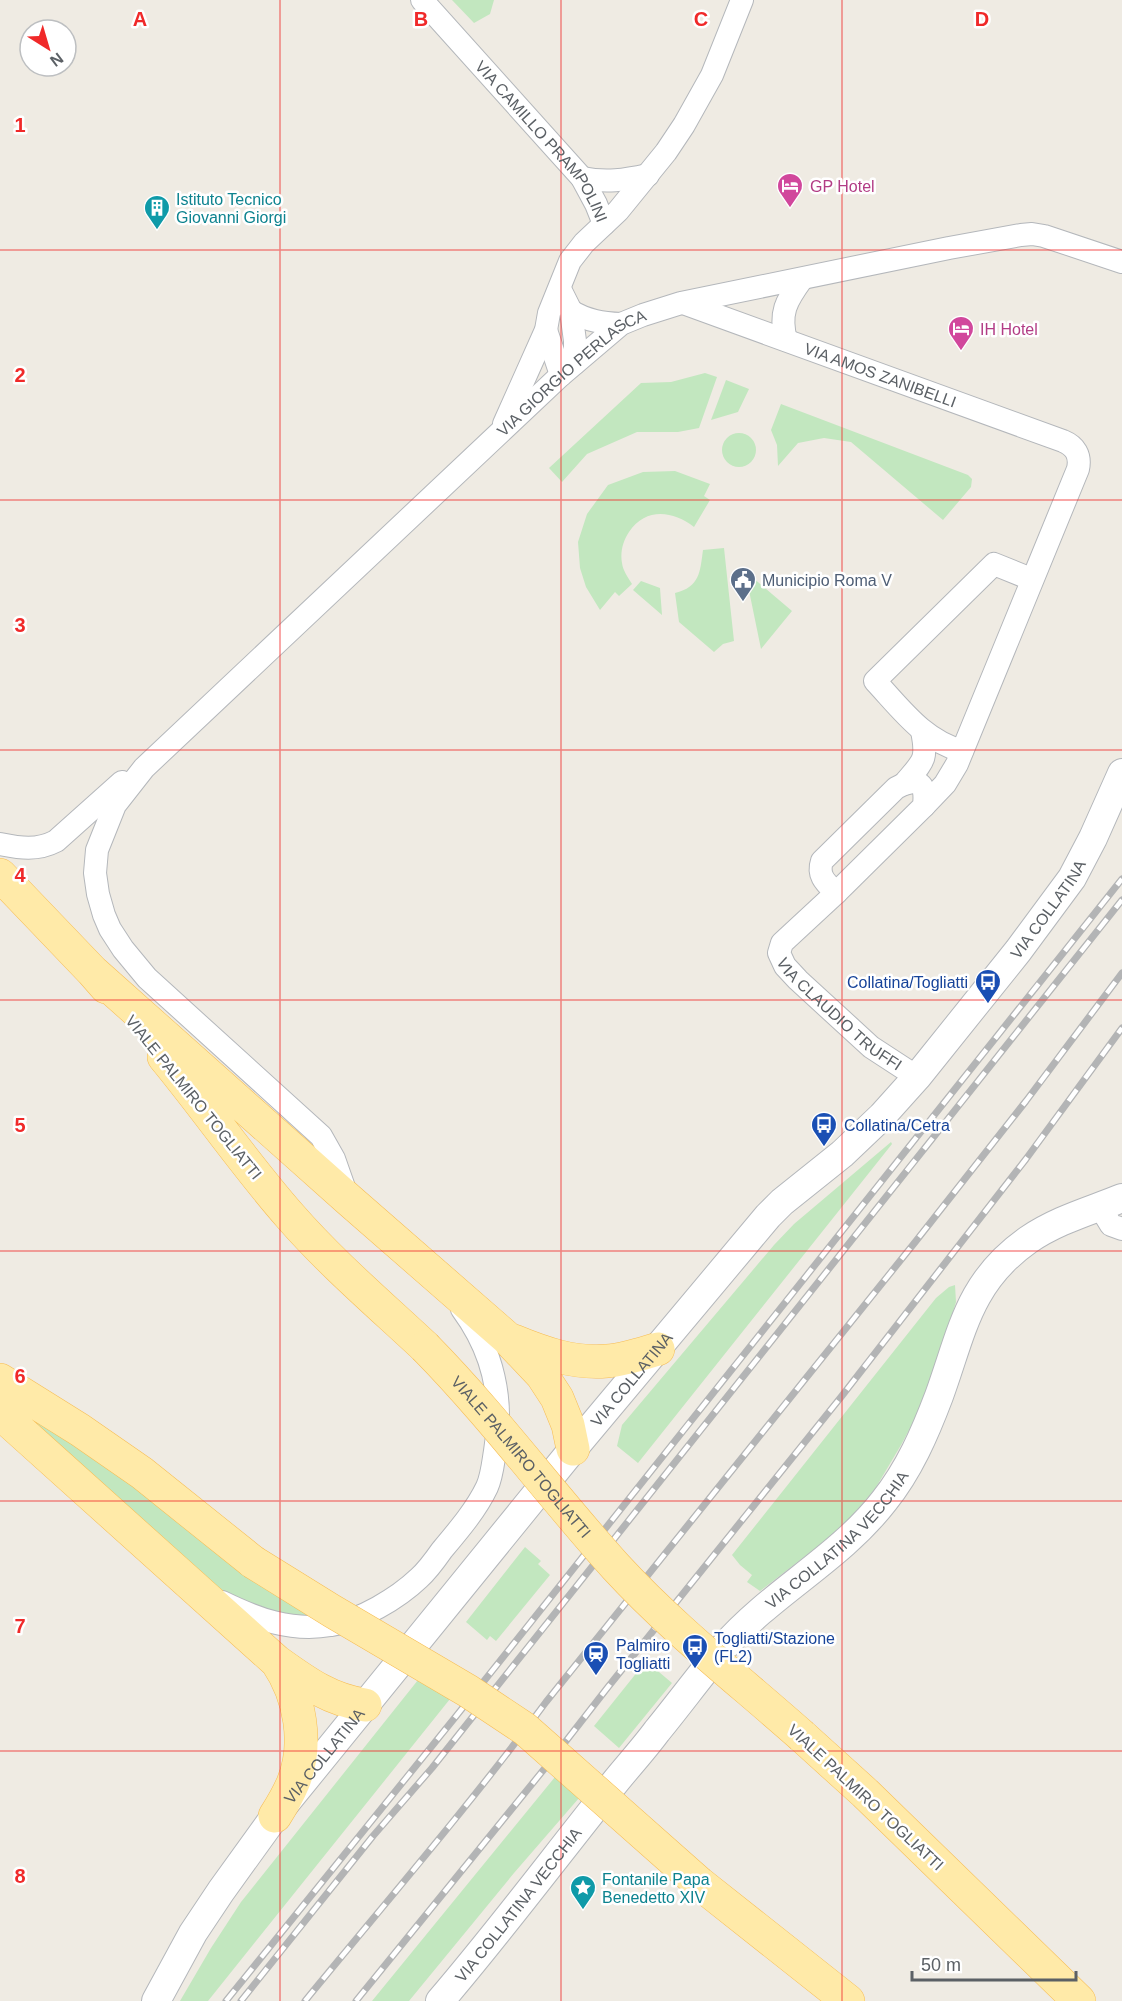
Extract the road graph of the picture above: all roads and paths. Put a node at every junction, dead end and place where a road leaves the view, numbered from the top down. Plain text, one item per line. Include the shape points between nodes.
1 (422, 0) edge
2 (742, 0) edge
3 (648, 175) junction
4 (582, 178) junction
5 (604, 224) junction
6 (1122, 262) edge
7 (802, 279) junction
8 (560, 289) junction
9 (681, 303) junction
10 (571, 311) junction
11 (621, 324) junction
12 (546, 330) junction
13 (786, 340) junction
14 (568, 369) junction
15 (500, 433) junction
16 (1077, 453) joint
17 (1031, 579) junction
18 (922, 731) junction
19 (962, 750) junction
20 (144, 768) junction
21 (1122, 772) edge
22 (904, 784) junction
23 (924, 806) junction
24 (0, 844) edge
25 (0, 875) edge
26 (836, 893) junction
27 (92, 970) junction
28 (917, 1077) junction
29 (349, 1200) junction
30 (1111, 1202) edge
31 (1122, 1229) edge
32 (435, 1275) junction
33 (506, 1337) junction
34 (658, 1349) junction
35 (0, 1380) edge
36 (0, 1413) edge
37 (573, 1449) junction
38 (198, 1592) junction
39 (276, 1661) junction
40 (365, 1705) junction
41 (275, 1816) junction
42 (156, 2001) edge
43 (440, 2001) edge
44 (848, 2001) edge
45 (1079, 2001) edge

1 - 4 street, VIA CAMILLO PRAMPOLINI
2 - 3 street via 698,103
3 - 4 street via 612,182
3 - 5 street
4 - 5 street, VIA CAMILLO PRAMPOLINI
5 - 8 street, VIA CAMILLO PRAMPOLINI via 570,261
6 - 7 street, VIA GIORGIO PERLASCA via 1032,234
7 - 9 street, VIA GIORGIO PERLASCA
7 - 13 street via 784,313
8 - 10 street
8 - 12 street, VIA CAMILLO PRAMPOLINI
9 - 11 street, VIA GIORGIO PERLASCA
9 - 13 street, VIA AMOS ZANIBELLI
10 - 11 street via 593,321
10 - 14 street via 575,341
11 - 14 street, VIA GIORGIO PERLASCA
12 - 14 street
12 - 15 street, VIA CAMILLO PRAMPOLINI
13 - 16 street, VIA AMOS ZANIBELLI via 1063,441
14 - 15 street, VIA GIORGIO PERLASCA
15 - 20 street, VIA GIORGIO PERLASCA
16 - 17 street, VIA CLAUDIO TRUFFI via 1078,469
17 - 18 street via 994,564 875,681
17 - 19 street, VIA CLAUDIO TRUFFI
18 - 19 street via 938,742
18 - 22 street via 925,758
19 - 23 street, VIA CLAUDIO TRUFFI via 951,776
20 - 24 street via 122,782 56,842 37,848
20 - 29 street via 115,805 97,850 96,887 110,929 133,962 172,1003 321,1136
21 - 28 street, VIA COLLATINA via 1093,838 1062,893
22 - 23 street via 917,782 922,786
22 - 26 street via 822,861 819,870
23 - 26 street, VIA CLAUDIO TRUFFI
25 - 27 main road, VIALE PALMIRO TOGLIATTI
26 - 28 street, VIA CLAUDIO TRUFFI via 782,943 778,953 798,980 871,1047
27 - 29 main road
27 - 45 main road, VIALE PALMIRO TOGLIATTI, bridge via 289,1215 483,1409 624,1575 874,1802
28 - 34 street, VIA COLLATINA via 859,1138 768,1216
29 - 32 main road
30 - 31 street via 1111,1225
30 - 43 street, VIA COLLATINA VECCHIA via 1038,1234 997,1268 970,1307 925,1431 885,1500 842,1545 724,1647
32 - 33 main road
32 - 38 street via 481,1339 492,1369 499,1408 489,1482 453,1536 411,1586 375,1609 339,1624 311,1627 272,1623
33 - 34 main road via 563,1358 586,1361 615,1360
33 - 37 main road via 557,1398
34 - 37 street, VIA COLLATINA
35 - 44 main road, bridge via 142,1473 253,1562 525,1729 699,1883
36 - 38 main road
37 - 40 street, VIA COLLATINA
38 - 39 main road
39 - 40 main road via 332,1697
39 - 41 main road via 295,1700 300,1744 294,1781
40 - 41 street, VIA COLLATINA
41 - 42 street, VIA COLLATINA via 193,1933

